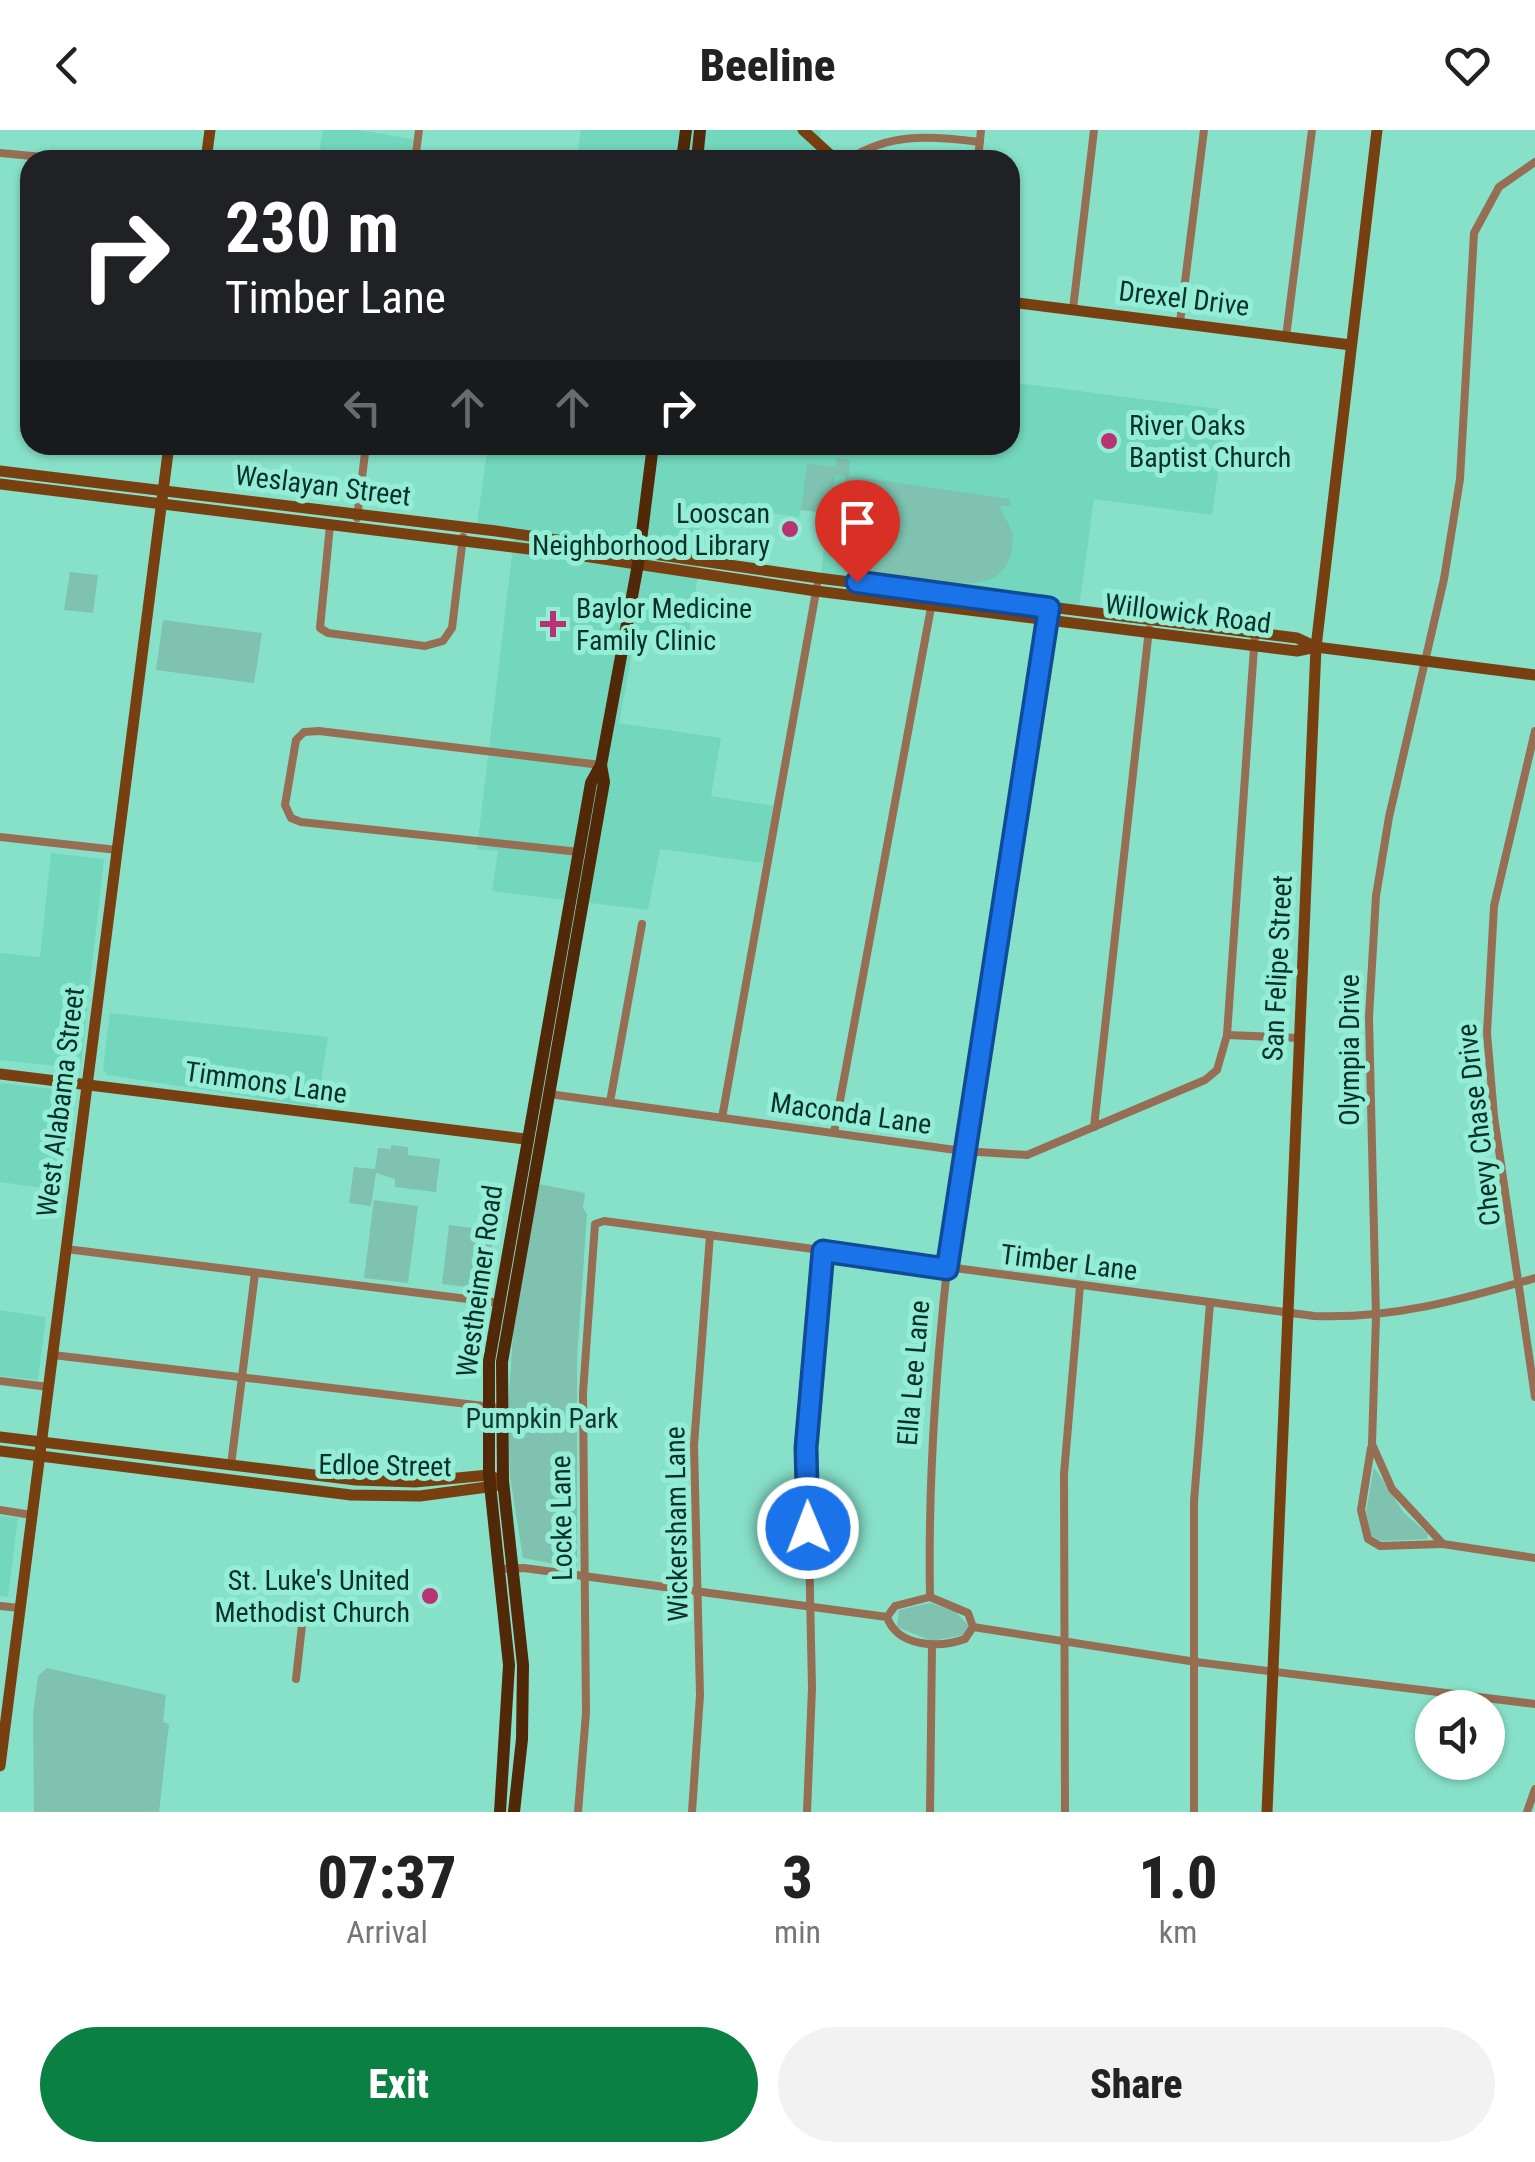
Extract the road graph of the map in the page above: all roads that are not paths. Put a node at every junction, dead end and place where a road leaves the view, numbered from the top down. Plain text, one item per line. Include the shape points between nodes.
1 (803, 130) edge
2 (981, 130) edge
3 (1094, 130) edge
4 (1204, 130) edge
5 (1312, 130) edge
6 (1378, 130) edge
7 (980, 142) junction
8 (825, 150) edge
9 (865, 150) edge
10 (979, 150) edge
11 (1535, 162) edge
12 (1020, 303) edge
13 (1072, 309) junction
14 (1180, 322) junction
15 (1286, 337) junction
16 (1350, 344) junction
17 (168, 455) edge
18 (365, 455) edge
19 (652, 455) edge
20 (0, 471) edge
21 (0, 484) edge
22 (162, 498) junction
23 (357, 521) junction
24 (330, 525) junction
25 (463, 534) junction
26 (639, 558) junction
27 (817, 584) junction
28 (933, 598) junction
29 (1043, 611) junction
30 (1150, 628) junction
31 (1254, 640) junction
32 (1316, 647) junction
33 (1426, 661) junction
34 (1535, 675) edge
35 (1535, 731) edge
36 (601, 765) junction
37 (0, 837) edge
38 (117, 850) junction
39 (585, 853) junction
40 (642, 924) dead end
41 (1227, 1036) junction
42 (1299, 1038) junction
43 (0, 1074) edge
44 (87, 1084) junction
45 (541, 1092) junction
46 (610, 1102) junction
47 (722, 1118) junction
48 (1094, 1126) junction
49 (834, 1134) junction
50 (526, 1139) junction
51 (963, 1151) junction
52 (534, 1166) junction
53 (518, 1219) junction
54 (595, 1224) joint
55 (710, 1235) junction
56 (66, 1250) junction
57 (823, 1251) junction
58 (947, 1269) junction
59 (255, 1273) junction
60 (1535, 1278) edge
61 (1520, 1282) junction
62 (1080, 1286) junction
63 (1210, 1303) junction
64 (503, 1304) junction
65 (1286, 1314) junction
66 (1376, 1317) junction
67 (52, 1356) junction
68 (242, 1378) junction
69 (0, 1381) edge
70 (48, 1387) junction
71 (1535, 1397) edge
72 (494, 1407) junction
73 (0, 1438) edge
74 (1372, 1444) junction
75 (41, 1449) junction
76 (0, 1450) edge
77 (154, 1457) junction
78 (152, 1471) junction
79 (230, 1473) junction
80 (324, 1477) junction
81 (494, 1482) junction
82 (322, 1492) junction
83 (0, 1510) edge
84 (32, 1515) junction
85 (1443, 1544) junction
86 (1535, 1558) edge
87 (507, 1568) junction
88 (585, 1576) junction
89 (699, 1592) junction
90 (930, 1597) junction
91 (0, 1606) edge
92 (20, 1608) junction
93 (304, 1608) dead end
94 (809, 1608) junction
95 (887, 1617) junction
96 (973, 1627) junction
97 (1064, 1643) junction
98 (932, 1645) junction
99 (1196, 1662) junction
100 (1273, 1670) junction
101 (296, 1680) dead end
102 (1535, 1704) edge
103 (516, 1707) junction
104 (0, 1766) edge
105 (1535, 1789) edge
106 (500, 1812) edge
107 (514, 1812) edge
108 (578, 1812) edge
109 (692, 1812) edge
110 (807, 1812) edge
111 (930, 1812) edge
112 (1065, 1812) edge
113 (1194, 1812) edge
114 (1267, 1812) edge
115 (1526, 1812) edge

1 - 8 main road
2 - 7 street
3 - 13 street
4 - 14 street
5 - 15 street
6 - 16 main road, San Felipe Street
7 - 9 street via 905,138
7 - 10 street
11 - 33 street, Olympia Drive via 1499,187 1474,232 1460,479
12 - 13 main road, Drexel Drive
13 - 14 main road, Drexel Drive
14 - 15 main road, Drexel Drive
15 - 16 main road, Drexel Drive
16 - 32 main road, San Felipe Street
17 - 22 main road, West Alabama Street
18 - 23 street
19 - 26 main road, Westheimer Road
20 - 22 main road, Weslayan Street
21 - 22 main road, Weslayan Street
22 - 23 main road, Weslayan Street
22 - 24 main road, Weslayan Street
22 - 38 main road, West Alabama Street
23 - 24 main road, Weslayan Street
23 - 25 main road, Weslayan Street
24 - 25 street via 318,626 328,634 425,646 447,637
25 - 26 main road, Weslayan Street
26 - 27 main road, Willowick Road
26 - 36 main road, Westheimer Road
27 - 28 main road, Willowick Road
27 - 47 street
28 - 29 main road, Willowick Road
28 - 49 street
29 - 30 main road, Willowick Road
29 - 51 street, Ella Lee Lane
30 - 31 main road, Willowick Road
30 - 48 street
31 - 32 main road, Willowick Road via 1297,638
31 - 41 street
32 - 33 main road, Willowick Road
32 - 42 main road, San Felipe Street
33 - 34 main road, Willowick Road
33 - 66 street, Olympia Drive via 1400,760 1375,914 1369,1017
35 - 61 street, Chevy Chase Drive via 1502,860 1487,994 1489,1073
36 - 39 main road, Westheimer Road via 604,782
36 - 39 street via 319,730 296,740 289,776 285,805 302,822
37 - 38 street
38 - 44 main road, West Alabama Street
39 - 45 main road, Westheimer Road
40 - 46 street
41 - 42 street
41 - 48 street, Maconda Lane via 1217,1070 1205,1080
42 - 65 main road, San Felipe Street
43 - 44 main road, Timmons Lane
44 - 50 main road, Timmons Lane
44 - 56 main road, West Alabama Street
45 - 46 street, Maconda Lane
45 - 50 main road, Westheimer Road
45 - 52 main road, Westheimer Road
46 - 47 street, Maconda Lane
47 - 49 street, Maconda Lane
48 - 51 street, Maconda Lane via 1027,1155
49 - 51 street, Maconda Lane
50 - 52 main road
50 - 53 main road, Westheimer Road
51 - 58 street, Ella Lee Lane
52 - 53 main road, Westheimer Road
53 - 64 main road, Westheimer Road
54 - 55 street, Timber Lane
54 - 88 street, Locke Lane via 583,1393
55 - 57 street, Timber Lane
55 - 89 street, Wickersham Lane via 694,1445
56 - 59 street
56 - 67 main road, West Alabama Street
57 - 58 street, Timber Lane
57 - 94 street via 806,1448
58 - 62 street, Timber Lane
58 - 90 street, Ella Lee Lane via 930,1461
59 - 64 street
59 - 68 street
60 - 61 street, Timber Lane
61 - 66 street, Timber Lane
61 - 71 street, Chevy Chase Drive
62 - 63 street, Timber Lane
62 - 97 street via 1064,1474
63 - 65 street, Timber Lane
63 - 99 street via 1194,1501
64 - 72 main road, Westheimer Road
65 - 66 street, Timber Lane
65 - 100 main road, San Felipe Street
66 - 74 street, Olympia Drive
67 - 68 street
67 - 70 main road, West Alabama Street
68 - 72 street
68 - 79 street
69 - 70 street
70 - 75 main road, West Alabama Street
72 - 81 main road, Westheimer Road
73 - 75 main road, Edloe Street
74 - 85 street, Olympia Drive via 1392,1489
74 - 85 street, Olympia Drive via 1361,1510 1368,1539 1380,1546
75 - 76 main road, Edloe Street
75 - 77 main road, Edloe Street
75 - 78 main road, Edloe Street
75 - 84 main road, West Alabama Street
77 - 78 main road
77 - 79 main road, Edloe Street
78 - 79 main road, Edloe Street
79 - 80 main road, Edloe Street
79 - 82 main road, Edloe Street
80 - 81 main road, Edloe Street
80 - 82 main road
81 - 82 main road, Edloe Street via 420,1496
81 - 87 main road, Westheimer Road
83 - 84 street
84 - 92 main road, West Alabama Street
85 - 86 street, Olympia Drive
87 - 88 street
87 - 103 main road, Westheimer Road
88 - 89 street
88 - 108 street, Locke Lane via 586,1714
89 - 94 street
89 - 109 street, Wickersham Lane
90 - 95 street via 904,1602
90 - 96 street via 958,1606
91 - 92 street
92 - 104 main road, West Alabama Street
93 - 101 street
94 - 95 street
94 - 110 street
95 - 98 street via 903,1636
96 - 97 street
96 - 98 street via 965,1639
97 - 99 street
97 - 112 street
98 - 111 street
99 - 100 street
99 - 113 street
100 - 102 street
100 - 114 main road, San Felipe Street
103 - 106 main road, Westheimer Road
103 - 107 main road, Westheimer Road
105 - 115 street

